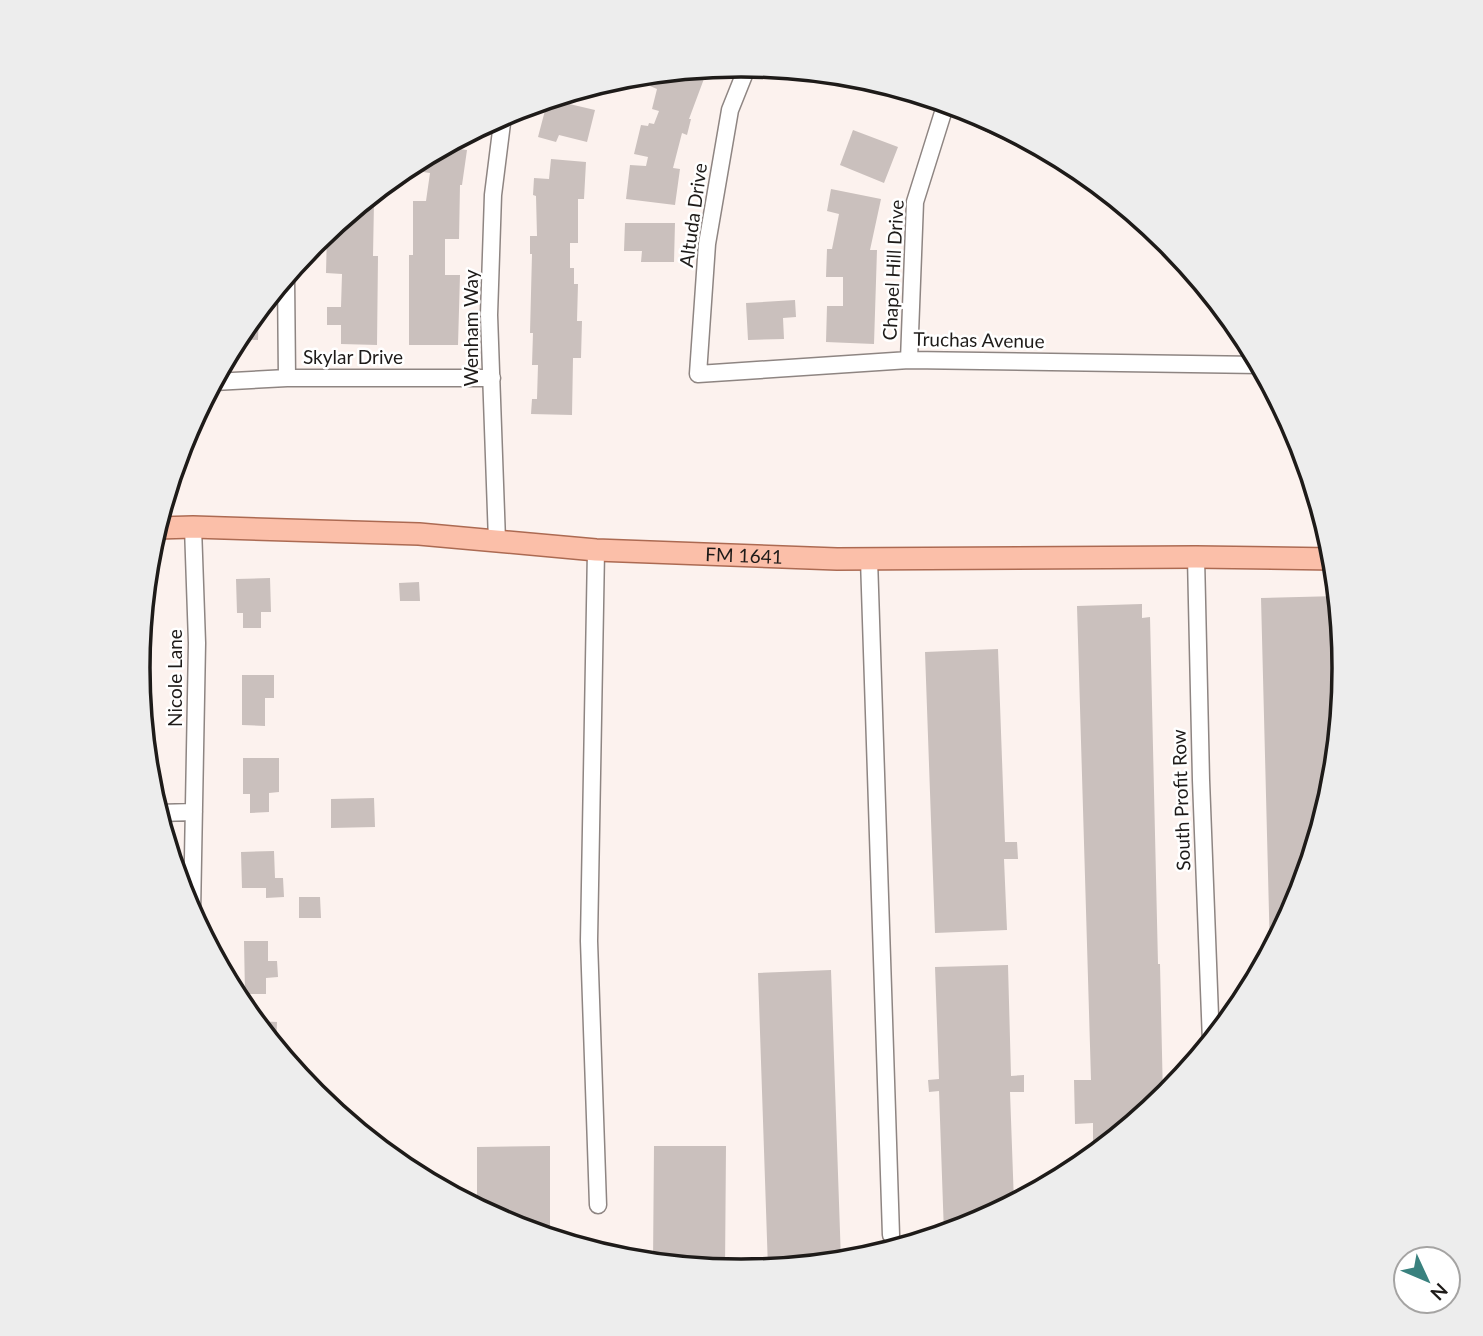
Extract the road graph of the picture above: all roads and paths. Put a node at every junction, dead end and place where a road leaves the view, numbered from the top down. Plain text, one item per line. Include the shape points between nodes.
1 (743, 77) edge
2 (944, 113) edge
3 (501, 128) edge
4 (286, 292) edge
5 (909, 360) junction
6 (1248, 365) edge
7 (698, 374) joint
8 (287, 378) junction
9 (492, 378) junction
10 (225, 381) edge
11 (193, 527) junction
12 (168, 528) edge
13 (497, 541) junction
14 (596, 550) junction
15 (1196, 557) junction
16 (869, 559) junction
17 (1322, 559) edge
18 (169, 813) edge
19 (194, 813) junction
20 (193, 887) edge
21 (1210, 1027) edge
22 (598, 1205) dead end
23 (891, 1235) dead end

1 - 7 street, Altuda Drive via 730,110 707,244
2 - 5 street, Chapel Hill Drive via 915,202
3 - 9 street, Wenham Way via 493,195
4 - 8 street
5 - 6 street, Truchas Avenue
5 - 7 street, Truchas Avenue
8 - 9 street, Skylar Drive
8 - 10 street, Skylar Drive
9 - 13 street, Wenham Way
11 - 12 main road, FM 1641 / FM 1641
11 - 13 main road, FM 1641 / FM 1641
11 - 19 street, Nicole Lane via 197,643
13 - 14 main road, FM 1641 / FM 1641
14 - 16 main road, FM 1641 / FM 1641
14 - 22 street via 589,941
15 - 16 main road, FM 1641 / FM 1641
15 - 17 main road, FM 1641 / FM 1641
15 - 21 street, South Profit Row
16 - 23 street
18 - 19 street
19 - 20 street, Nicole Lane

